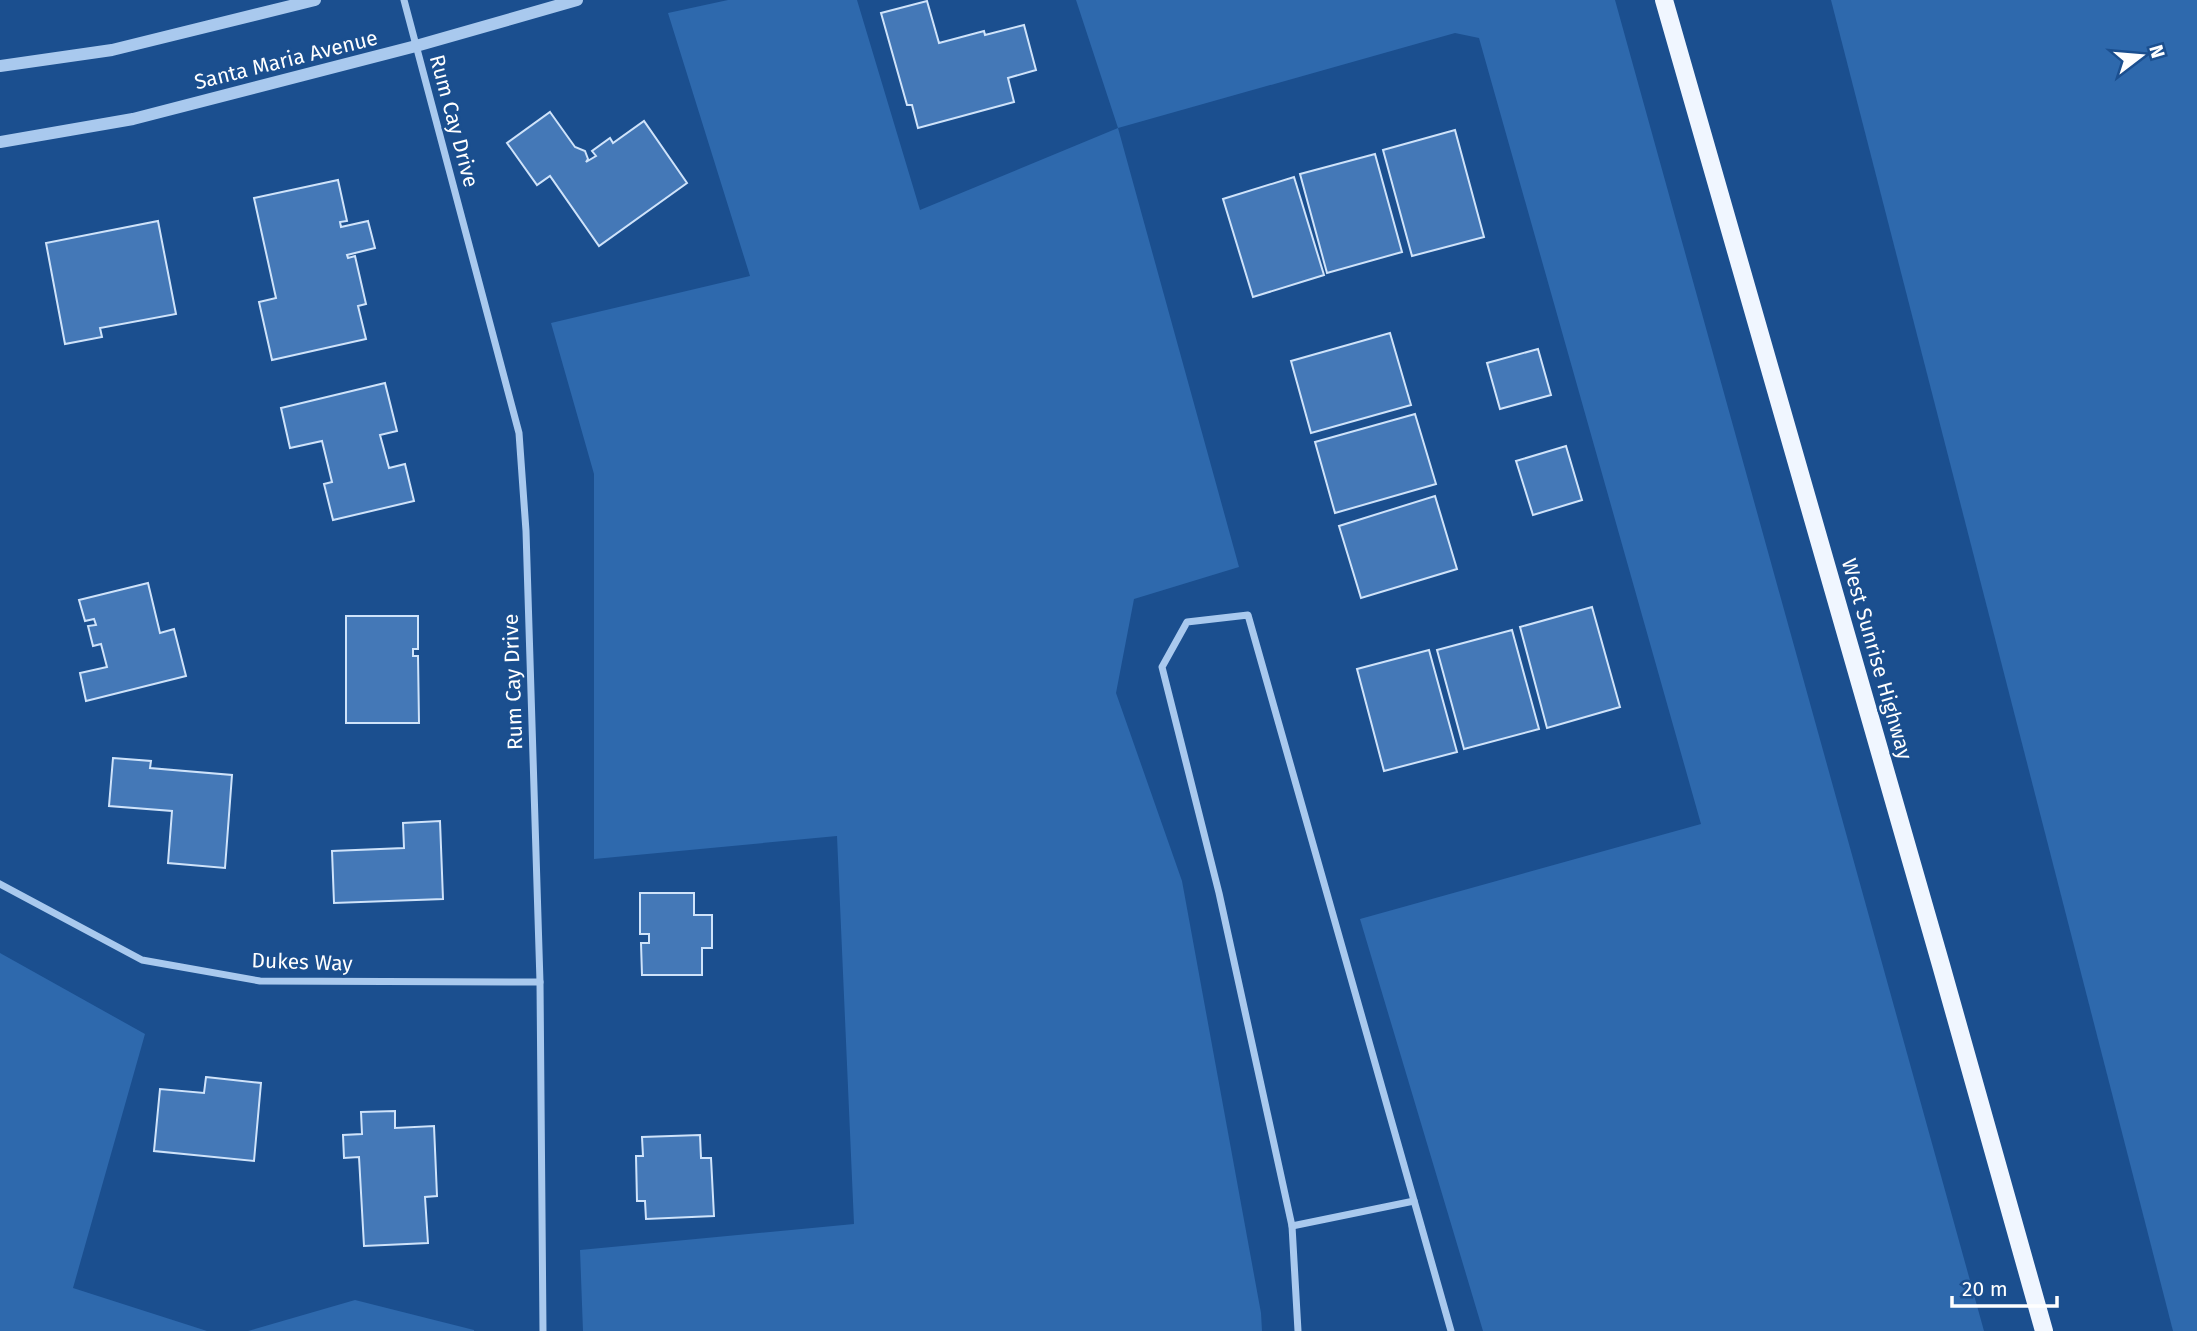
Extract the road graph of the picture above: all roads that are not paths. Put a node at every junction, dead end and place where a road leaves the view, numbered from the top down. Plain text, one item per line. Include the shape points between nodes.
1 (316, 0) edge
2 (404, 0) edge
3 (577, 0) edge
4 (1664, 0) edge
5 (416, 46) junction
6 (0, 66) edge
7 (0, 142) edge
8 (0, 884) edge
9 (540, 982) junction
10 (1414, 1201) junction
11 (1292, 1226) junction
12 (543, 1331) edge
13 (1298, 1331) edge
14 (1451, 1331) edge
15 (2044, 1331) edge

1 - 6 street via 112,50
2 - 5 street, Rum Cay Drive
3 - 5 street, Santa Maria Avenue
4 - 15 main road, West Sunrise Highway
5 - 7 street, Santa Maria Avenue via 133,119
5 - 9 street, Rum Cay Drive via 519,433
8 - 9 street, Dukes Way via 142,960 260,981
9 - 12 street, Rum Cay Drive
10 - 11 street
10 - 11 street via 1248,615 1187,622 1162,667 1219,893
10 - 14 street
11 - 13 street

